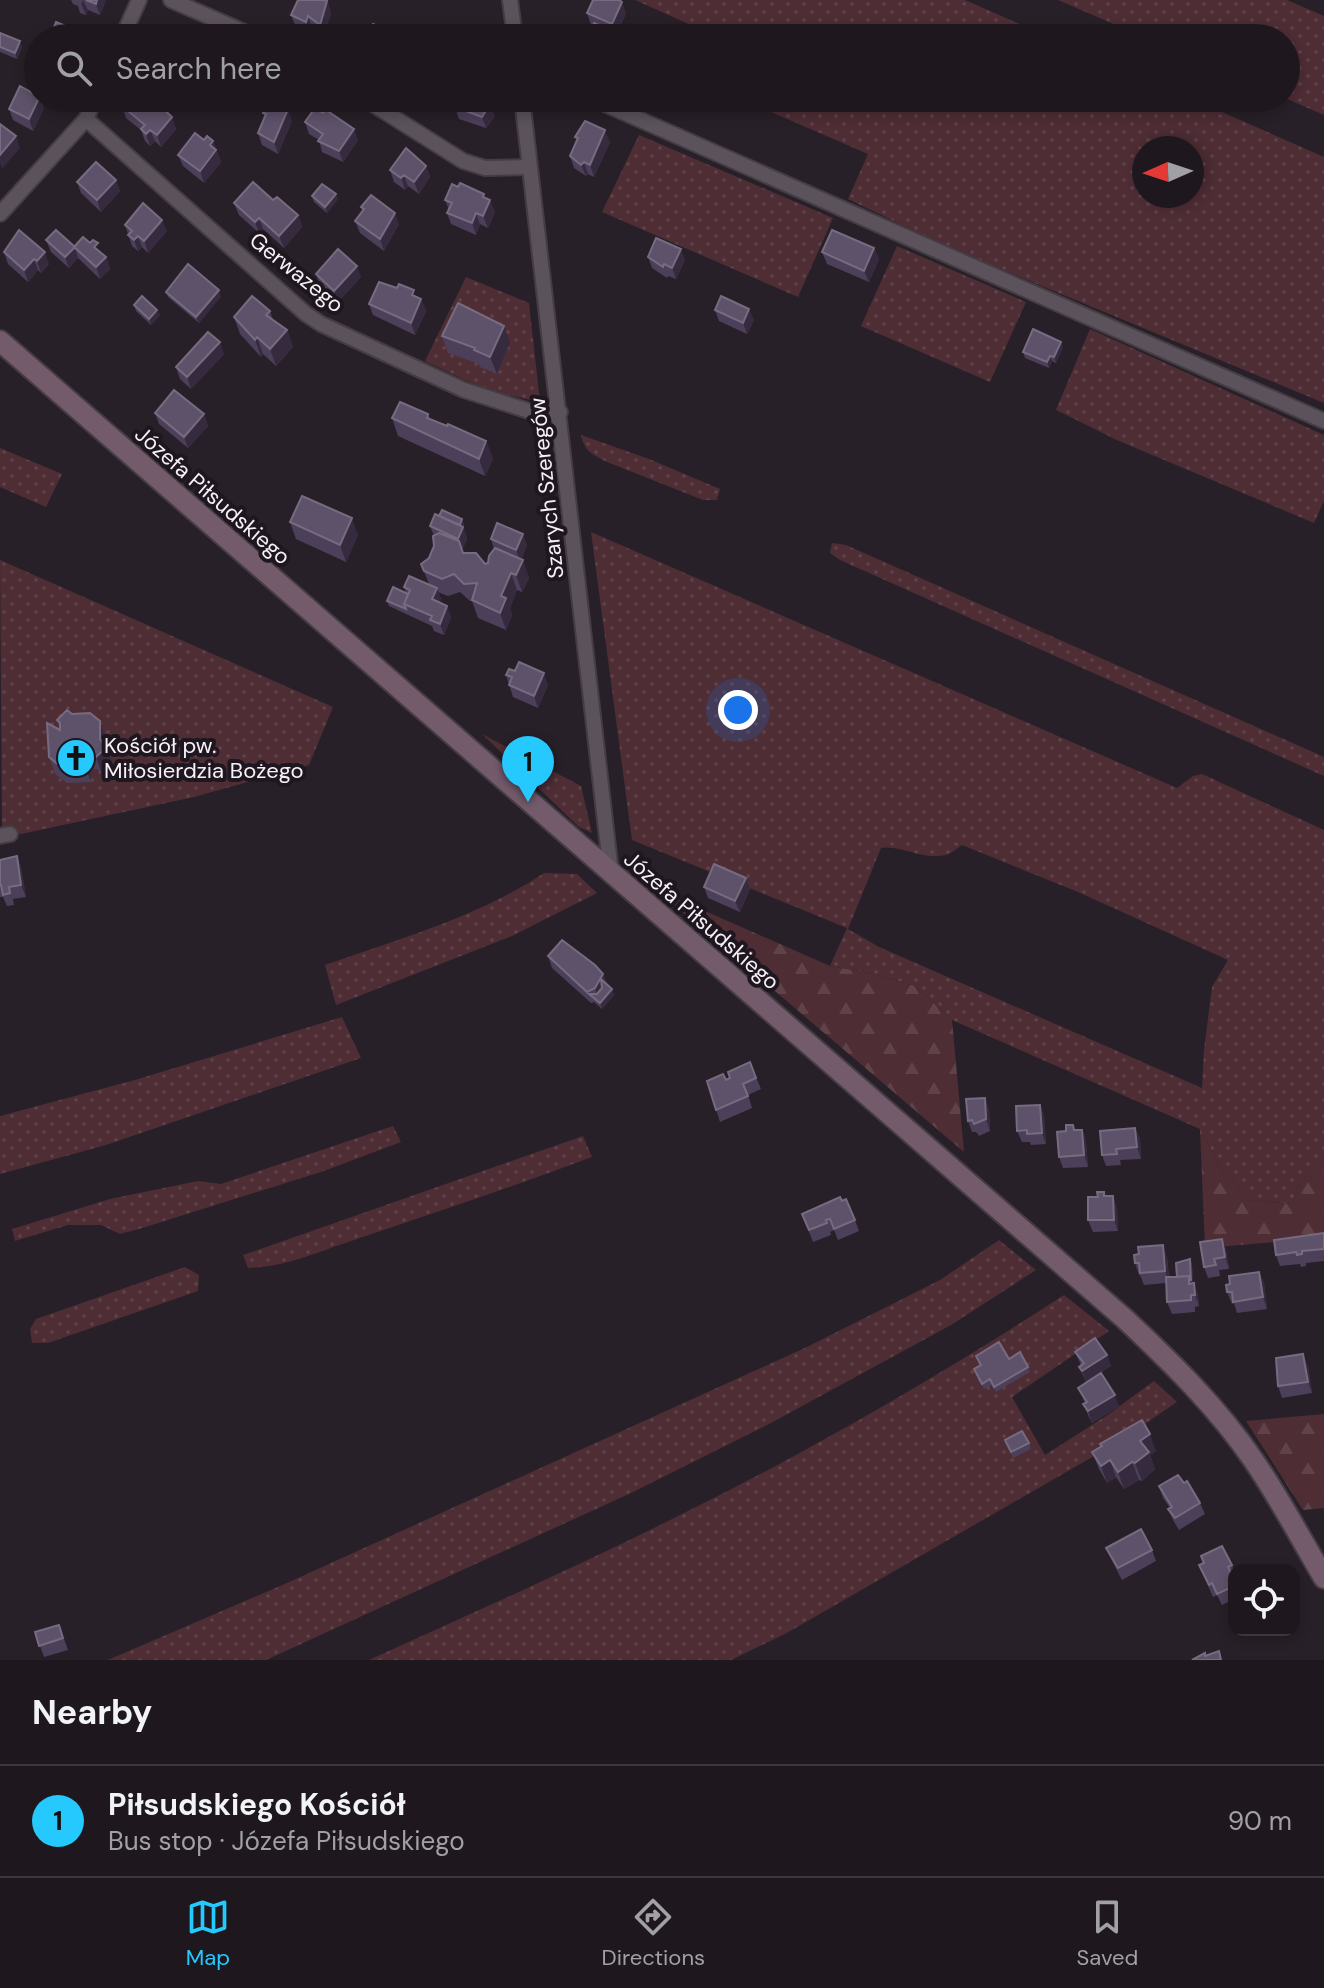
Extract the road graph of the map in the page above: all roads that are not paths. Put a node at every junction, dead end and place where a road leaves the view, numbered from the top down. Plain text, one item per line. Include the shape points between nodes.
1 (139, 0) edge
2 (171, 0) edge
3 (510, 0) edge
4 (128, 24) edge
5 (226, 24) edge
6 (513, 24) edge
7 (89, 112) edge
8 (385, 112) edge
9 (524, 112) edge
10 (623, 112) edge
11 (86, 119) junction
12 (530, 167) junction
13 (0, 214) edge
14 (0, 341) edge
15 (560, 412) junction
16 (1324, 421) edge
17 (611, 873) junction
18 (1324, 1578) edge

1 - 4 street
2 - 5 street
3 - 6 street
7 - 11 street
8 - 12 street via 463,161 485,168
9 - 12 street, Szarych Szeregów
10 - 16 street
11 - 13 street
11 - 15 street, Gerwazego via 321,324 464,390 532,412
12 - 15 street, Szarych Szeregów
14 - 17 street, Józefa Piłsudskiego
15 - 17 street, Szarych Szeregów
17 - 18 street, Józefa Piłsudskiego via 1179,1370 1254,1461

